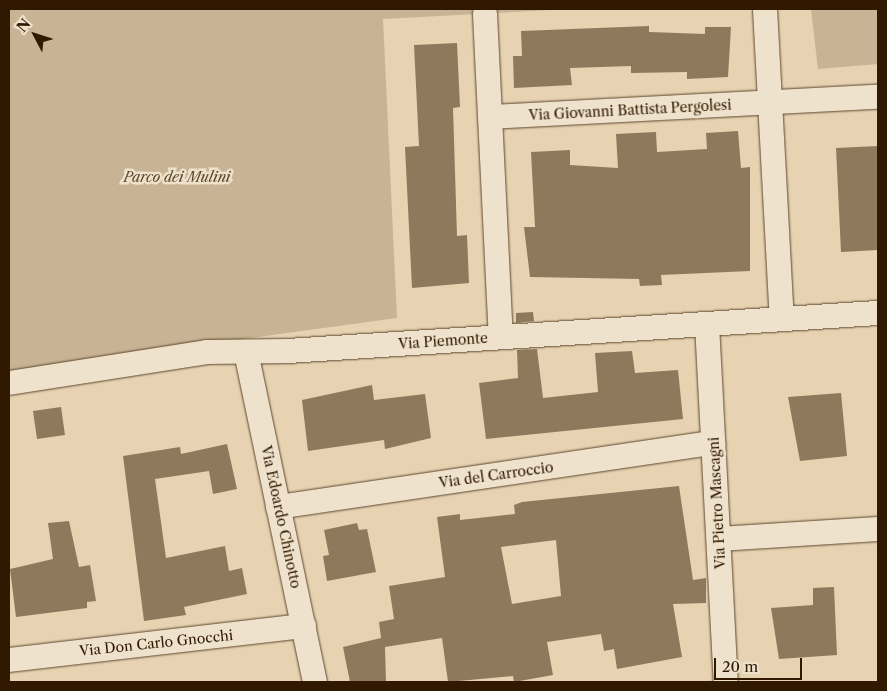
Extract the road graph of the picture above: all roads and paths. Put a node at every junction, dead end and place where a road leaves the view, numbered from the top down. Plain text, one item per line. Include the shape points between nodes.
1 (765, 9) edge
2 (485, 14) dead end
3 (878, 97) edge
4 (770, 103) junction
5 (490, 117) junction
6 (878, 313) edge
7 (782, 319) junction
8 (707, 324) junction
9 (501, 337) junction
10 (246, 352) junction
11 (9, 383) edge
12 (714, 443) junction
13 (278, 507) junction
14 (878, 529) edge
15 (718, 539) junction
16 (304, 626) junction
17 (9, 660) edge
18 (315, 682) edge
19 (726, 682) edge

1 - 4 street
2 - 5 street
3 - 4 street, Via Giovanni Battista Pergolesi
4 - 5 street, Via Giovanni Battista Pergolesi
4 - 7 street
5 - 9 street
6 - 7 street, Via Piemonte
7 - 8 street, Via Piemonte
8 - 9 street, Via Piemonte
8 - 12 street, Via Pietro Mascagni
9 - 10 street, Via Piemonte
10 - 11 street, Via Piemonte via 207,352
10 - 13 street, Via Edoardo Chinotto
12 - 13 street, Via del Carroccio
12 - 15 street, Via Pietro Mascagni
13 - 16 street, Via Edoardo Chinotto
14 - 15 street
15 - 19 street, Via Pietro Mascagni
16 - 17 street, Via Don Carlo Gnocchi
16 - 18 street, Via Edoardo Chinotto

